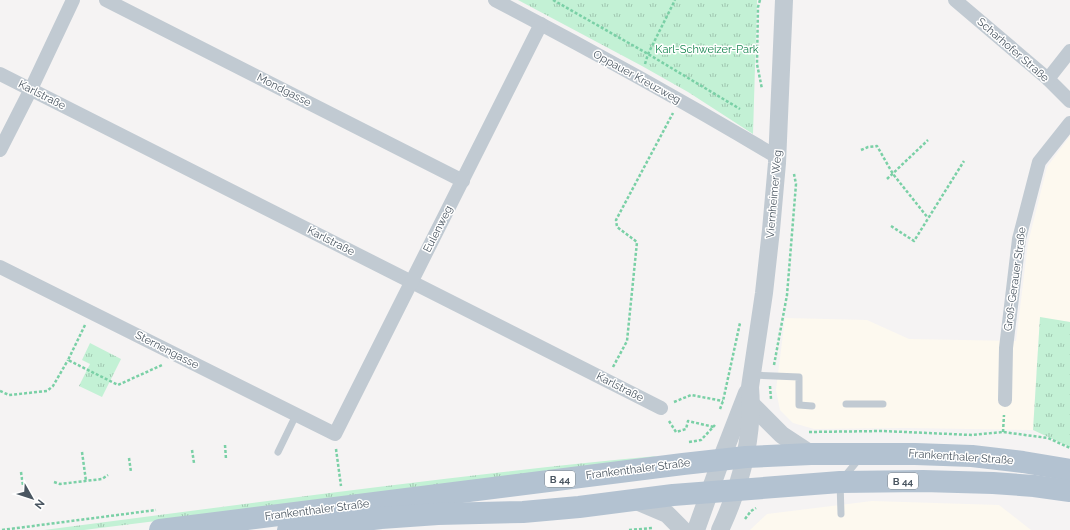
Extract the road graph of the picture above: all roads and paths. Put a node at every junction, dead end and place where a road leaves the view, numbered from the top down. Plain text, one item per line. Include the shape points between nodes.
1 (73, 0) edge
2 (106, 0) edge
3 (495, 0) edge
4 (553, 0) edge
5 (675, 0) edge
6 (760, 0) edge
7 (784, 0) edge
8 (955, 0) edge
9 (541, 24) junction
10 (1070, 51) edge
11 (648, 54) junction
12 (0, 74) edge
13 (640, 78) junction
14 (1048, 79) junction
15 (31, 89) junction
16 (762, 91) dead end
17 (680, 100) junction
18 (1070, 101) edge
19 (740, 109) dead end
20 (1070, 123) edge
21 (928, 140) dead end
22 (0, 150) edge
23 (861, 150) dead end
24 (777, 157) junction
25 (964, 161) dead end
26 (893, 174) junction
27 (887, 179) dead end
28 (463, 181) junction
29 (928, 218) junction
30 (891, 226) dead end
31 (0, 267) edge
32 (412, 281) junction
33 (91, 312) junction
34 (740, 323) dead end
35 (173, 353) junction
36 (68, 360) junction
37 (606, 380) junction
38 (751, 389) junction
39 (0, 391) edge
40 (1005, 400) dead end
41 (723, 401) junction
42 (846, 404) dead end
43 (883, 404) dead end
44 (812, 406) dead end
45 (661, 408) junction
46 (719, 414) dead end
47 (296, 415) junction
48 (716, 420) dead end
49 (335, 434) junction
50 (225, 445) dead end
51 (192, 450) dead end
52 (82, 452) dead end
53 (278, 452) dead end
54 (811, 454) junction
55 (862, 454) junction
56 (746, 457) junction
57 (129, 458) dead end
58 (226, 459) dead end
59 (721, 460) junction
60 (194, 463) dead end
61 (1070, 470) edge
62 (21, 472) dead end
63 (131, 472) dead end
64 (108, 475) dead end
65 (86, 481) junction
66 (54, 482) dead end
67 (840, 482) junction
68 (23, 486) dead end
69 (341, 486) dead end
70 (737, 490) junction
71 (1070, 491) edge
72 (709, 492) junction
73 (634, 500) junction
74 (841, 514) dead end
75 (160, 530) edge
76 (288, 530) edge
77 (684, 530) edge
78 (696, 530) edge
79 (720, 530) edge

1 - 15 street
2 - 28 street, Mondgasse
3 - 9 street, Oppauer Kreuzweg
4 - 11 path
5 - 11 path
6 - 16 path via 757,64
7 - 24 street, Viernheimer Weg
8 - 14 street, Scharhofer Straße
9 - 13 street, Oppauer Kreuzweg
9 - 28 street, Eulenweg
10 - 14 street
11 - 13 path
11 - 19 path
12 - 15 street, Karlstraße
13 - 17 street, Oppauer Kreuzweg
14 - 18 street, Scharhofer Straße
15 - 22 street
15 - 32 street, Karlstraße
17 - 24 street, Oppauer Kreuzweg
17 - 37 path via 616,220 617,227 637,242 627,341
20 - 40 street, Groß-Gerauer Straße via 1039,162 1019,239 1006,348
21 - 26 path
23 - 26 path via 877,146
24 - 38 street, Viernheimer Weg via 768,260
25 - 29 path
26 - 27 path
26 - 29 path
28 - 32 street, Eulenweg
29 - 30 path via 914,241
31 - 33 street, Sternengasse
32 - 37 street, Karlstraße
32 - 49 street, Eulenweg
33 - 35 street, Sternengasse
33 - 36 path
34 - 41 path
35 - 36 path via 169,361 118,385
35 - 47 street, Sternengasse
36 - 39 path via 54,386 47,391 9,395
37 - 45 street, Karlstraße
38 - 44 lane via 799,377 799,405
38 - 54 street via 782,435
38 - 56 street, Viernheimer Weg
38 - 59 street, Viernheimer Weg
41 - 45 path via 691,395
41 - 46 path
42 - 43 lane
45 - 48 path via 676,432 686,429 688,421 714,427
47 - 49 street, Sternengasse
47 - 53 lane
49 - 69 path
50 - 58 path
51 - 60 path
52 - 65 path
54 - 55 main road, Frankenthaler Straße / B 44
54 - 56 main road, Frankenthaler Straße / B 44
55 - 61 main road, Frankenthaler Straße / B 44 via 972,456
55 - 67 lane
56 - 59 main road, Frankenthaler Straße / B 44
56 - 70 street, Viernheimer Weg
57 - 63 path
59 - 72 street, Viernheimer Weg
59 - 75 main road, Frankenthaler Straße / B 44
62 - 68 path
64 - 65 path
65 - 66 path via 60,484
67 - 70 main road, Frankenthaler Straße / B 44
67 - 71 main road, Frankenthaler Straße / B 44 via 985,482
67 - 74 lane
70 - 72 main road, Frankenthaler Straße / B 44
70 - 79 street, Viernheimer Weg
72 - 73 main road, Frankenthaler Straße / B 44
72 - 78 street, Viernheimer Weg
73 - 76 main road, Frankenthaler Straße / B 44 via 523,512 381,518
73 - 77 street via 667,514

